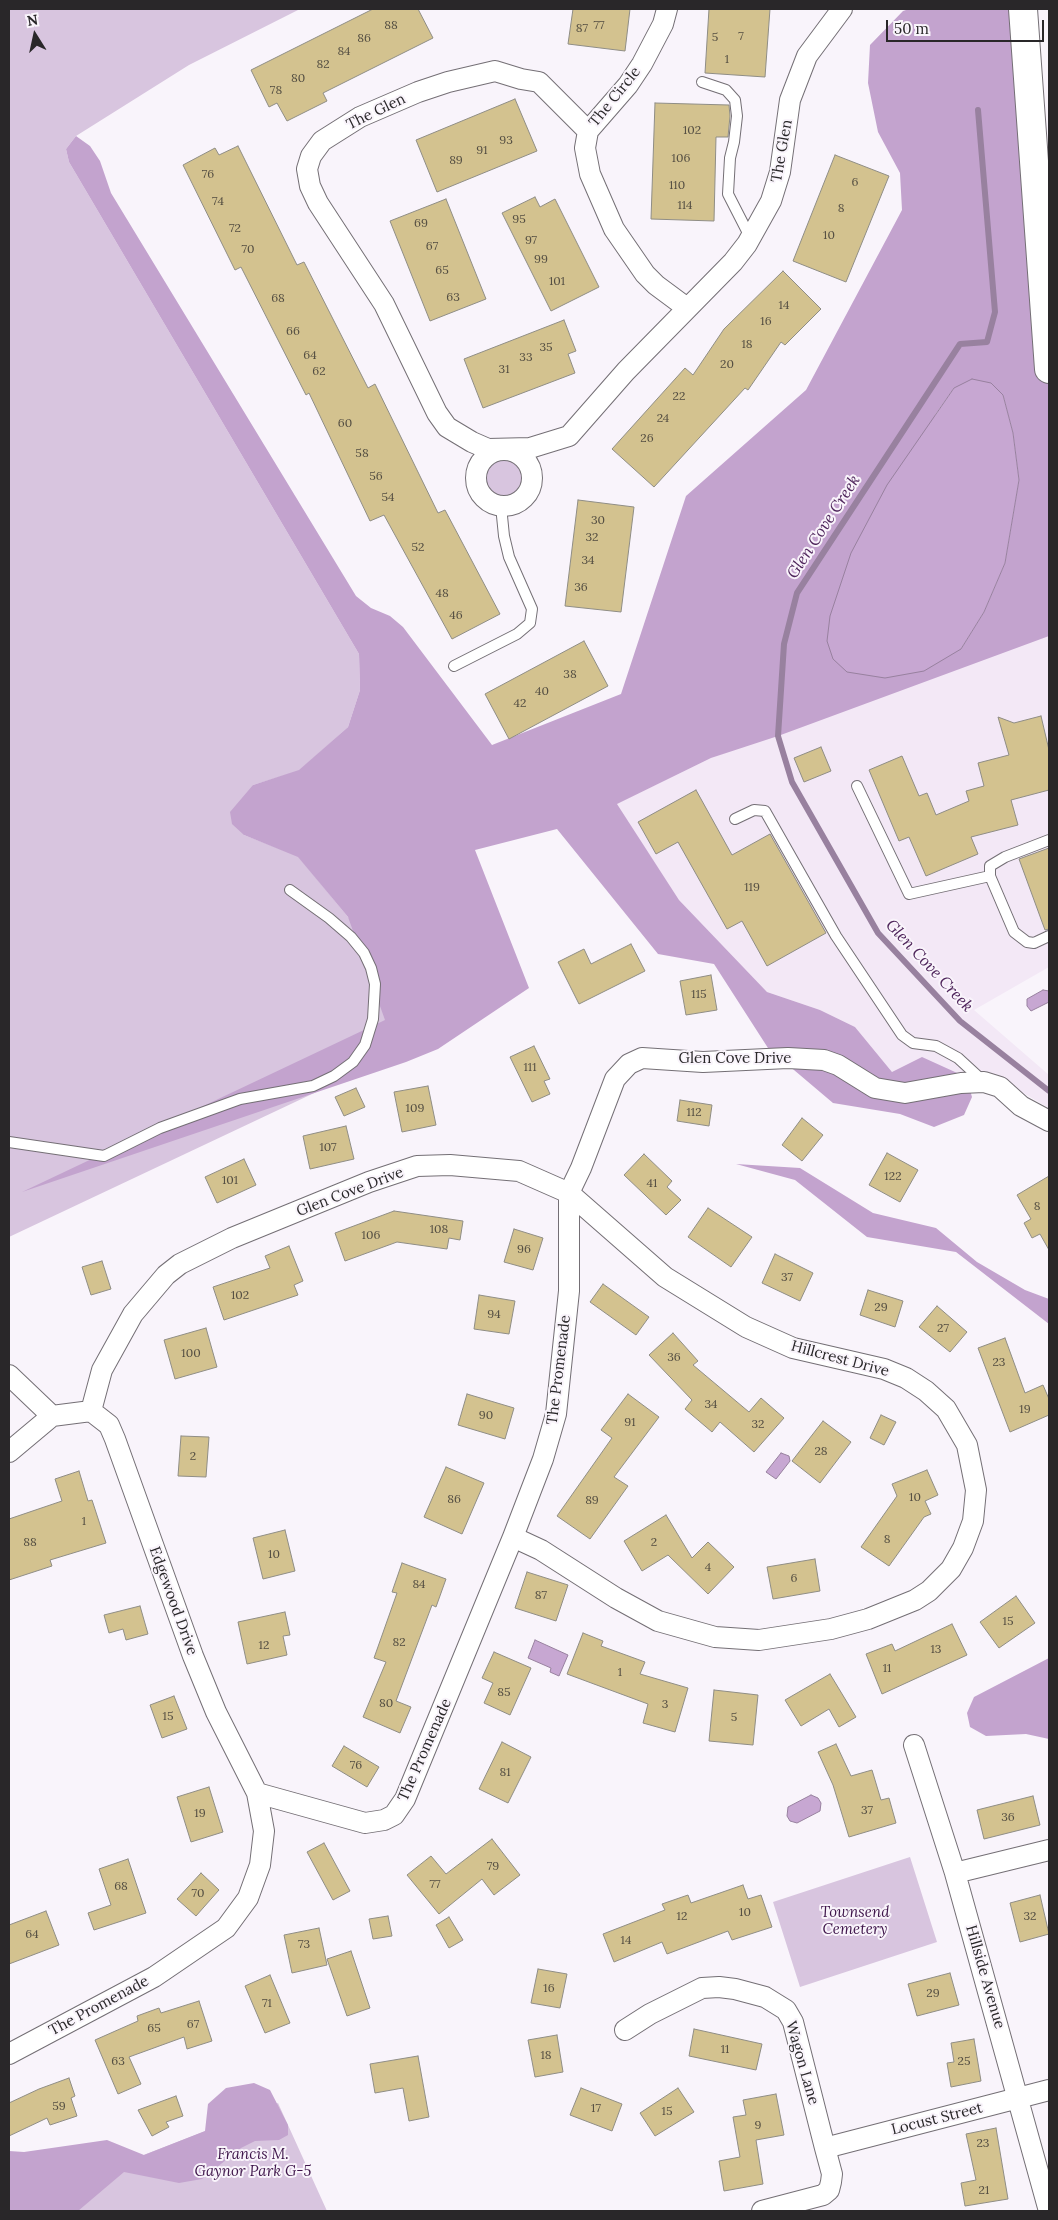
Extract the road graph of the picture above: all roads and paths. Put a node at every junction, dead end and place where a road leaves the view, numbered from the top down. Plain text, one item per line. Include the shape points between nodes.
1 (667, 9) edge
2 (842, 9) edge
3 (1023, 9) edge
4 (702, 82) dead end
5 (588, 131) junction
6 (750, 237) junction
7 (686, 308) junction
8 (1049, 369) edge
9 (506, 449) junction
10 (501, 506) junction
11 (454, 666) dead end
12 (857, 786) dead end
13 (735, 819) dead end
14 (1049, 840) edge
15 (990, 876) junction
16 (290, 890) dead end
17 (1049, 936) edge
18 (984, 1082) junction
19 (1049, 1121) edge
20 (9, 1142) edge
21 (569, 1193) junction
22 (9, 1375) edge
23 (91, 1411) junction
24 (52, 1416) junction
25 (9, 1452) edge
26 (513, 1537) junction
27 (914, 1745) dead end
28 (257, 1793) junction
29 (1049, 1850) edge
30 (955, 1873) junction
31 (625, 2030) dead end
32 (9, 2054) edge
33 (1049, 2090) edge
34 (1019, 2098) junction
35 (825, 2148) junction
36 (762, 2211) edge
37 (1049, 2211) edge

1 - 5 street, The Circle via 663,24 642,64
2 - 6 street, The Glen via 806,56 790,100 780,172 771,202
3 - 8 main road
4 - 6 lane via 726,90 735,100 737,116 728,194
5 - 7 street via 585,148 590,174 614,229 645,274
5 - 9 street, The Glen via 539,82 495,71 418,92 360,117 322,141 311,156 307,170 318,203 384,304 447,427 488,449
6 - 7 street, The Glen via 733,262
7 - 9 street, The Glen via 569,436 530,448
9 - 10 street, The Glen via 487,455 477,471 476,480 484,498
9 - 10 street, The Glen via 522,456 528,463 533,480 530,489 518,502
10 - 11 lane via 509,557 532,609 530,623 517,634
12 - 15 lane via 909,894
13 - 18 lane via 754,810 765,810 836,936 902,1035 914,1043 936,1046 958,1058
14 - 15 lane via 990,866
15 - 17 lane via 1014,932 1034,943
16 - 20 lane via 350,937 364,953 371,968 375,984 374,1019 365,1045 353,1062 313,1086 240,1098 160,1128 104,1156
18 - 19 street, Glen Cove Drive via 1000,1087 1021,1106
18 - 21 street, Glen Cove Drive via 905,1093 875,1088 824,1060 788,1058 703,1062 642,1058 629,1064 615,1079
21 - 23 street, Glen Cove Drive via 519,1171 450,1165 417,1166 232,1238 180,1264 166,1275 134,1314 102,1370
21 - 26 street, The Promenade via 569,1291 556,1414 543,1459
21 - 26 street, Hillcrest Drive via 665,1277 746,1327 793,1348 884,1369 926,1391 946,1409 967,1445 976,1490 973,1521 963,1548 950,1569 929,1591 915,1600 868,1619 831,1629 759,1640 716,1637 658,1621 541,1550
22 - 24 street
23 - 24 street
23 - 28 street, Edgewood Drive via 109,1425 193,1656 216,1712
24 - 25 street
26 - 28 street, The Promenade via 415,1777 394,1815 365,1823
27 - 30 street, Hillside Avenue
28 - 32 street, The Promenade via 264,1831 260,1865 248,1898 226,1928 154,1977
29 - 30 street
30 - 34 street, Hillside Avenue
31 - 35 street, Wagon Lane via 702,1988 720,1986 765,1997 786,2010 793,2022
33 - 34 street, Locust Street
34 - 35 street, Locust Street
34 - 37 street, Hillside Avenue
35 - 36 street, Wagon Lane via 832,2174 829,2190 823,2195

